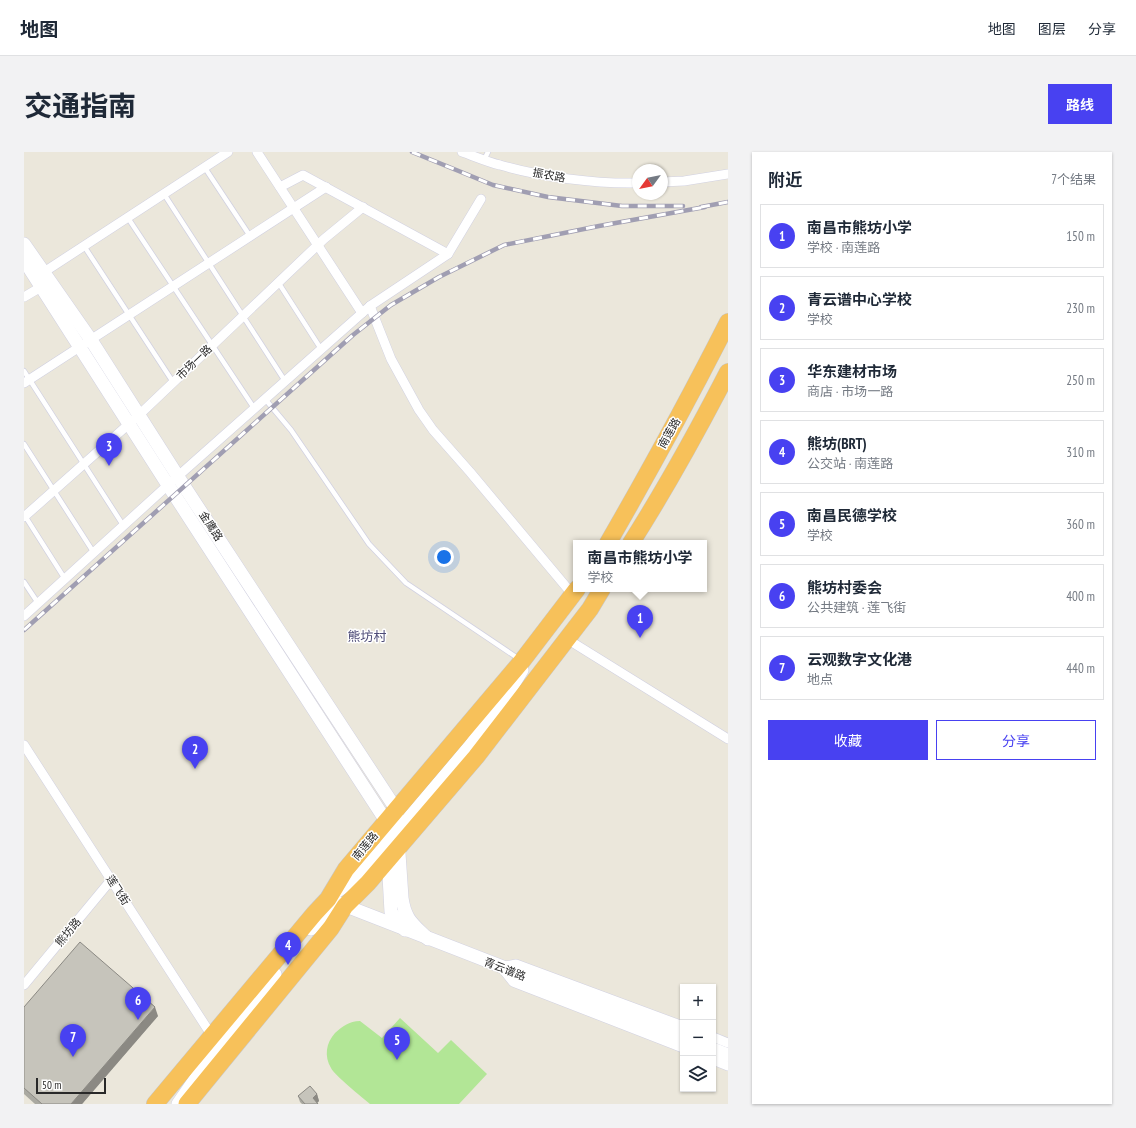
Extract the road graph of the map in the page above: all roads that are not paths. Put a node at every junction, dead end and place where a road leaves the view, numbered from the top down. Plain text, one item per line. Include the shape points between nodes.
1 (228, 152) edge
2 (257, 152) edge
3 (462, 152) edge
4 (486, 156) edge
5 (204, 168) junction
6 (728, 174) edge
7 (632, 182) edge
8 (668, 182) edge
9 (280, 187) junction
10 (326, 187) junction
11 (164, 194) junction
12 (481, 199) dead end
13 (363, 206) junction
14 (294, 208) junction
15 (128, 218) junction
16 (250, 236) junction
17 (24, 244) edge
18 (318, 245) junction
19 (84, 246) junction
20 (448, 254) junction
21 (24, 260) edge
22 (209, 263) junction
23 (44, 272) junction
24 (278, 282) junction
25 (41, 286) junction
26 (173, 286) junction
27 (24, 297) edge
28 (370, 306) junction
29 (362, 313) junction
30 (129, 315) junction
31 (243, 316) junction
32 (728, 322) edge
33 (91, 340) junction
34 (212, 345) junction
35 (80, 347) junction
36 (321, 349) junction
37 (24, 371) edge
38 (728, 372) edge
39 (285, 380) junction
40 (27, 382) edge
41 (173, 382) junction
42 (265, 398) junction
43 (254, 408) junction
44 (139, 415) junction
45 (128, 424) junction
46 (24, 444) edge
47 (84, 464) junction
48 (178, 477) junction
49 (168, 485) junction
50 (54, 490) junction
51 (24, 516) edge
52 (124, 525) junction
53 (610, 540) edge
54 (633, 540) edge
55 (94, 553) junction
56 (65, 579) junction
57 (24, 582) edge
58 (573, 590) edge
59 (575, 592) edge
60 (600, 592) edge
61 (38, 603) junction
62 (24, 616) edge
63 (552, 623) junction
64 (567, 639) junction
65 (522, 661) junction
66 (728, 739) edge
67 (24, 745) edge
68 (392, 835) junction
69 (111, 880) junction
70 (328, 899) junction
71 (345, 906) junction
72 (405, 930) junction
73 (428, 939) junction
74 (501, 967) junction
75 (24, 985) edge
76 (680, 1025) edge
77 (212, 1036) junction
78 (680, 1036) edge
79 (716, 1038) edge
80 (728, 1043) edge
81 (680, 1047) edge
82 (716, 1050) edge
83 (728, 1055) edge
84 (716, 1061) edge
85 (728, 1066) edge
86 (155, 1104) edge
87 (178, 1104) edge
88 (187, 1104) edge

1 - 5 street
2 - 9 street
3 - 4 street, 振农路
4 - 7 street, 振农路 via 500,165 561,178
5 - 11 street
5 - 16 lane
6 - 8 street
9 - 10 street via 304,174
9 - 14 street
10 - 13 street
10 - 14 street
11 - 15 street
11 - 22 lane
12 - 20 street
13 - 18 street, 市场一路
13 - 20 street
14 - 16 street
14 - 18 street
15 - 19 street
15 - 26 lane
16 - 22 street
17 - 23 street, 金鹰路
18 - 24 street, 市场一路
18 - 29 street
19 - 23 street
19 - 30 lane
20 - 28 street
21 - 25 street, 金鹰路
22 - 26 street
22 - 31 lane
23 - 33 street, 金鹰路
24 - 31 street, 市场一路
24 - 36 lane
25 - 27 street
25 - 35 street, 金鹰路
26 - 30 street
26 - 34 lane
28 - 29 street
28 - 58 street via 391,359 419,410
29 - 36 street
30 - 33 street
30 - 41 lane
31 - 34 street, 市场一路
31 - 39 lane
32 - 53 highway, 南莲路
33 - 35 street
33 - 44 street, 金鹰路
34 - 41 street, 市场一路
34 - 43 lane
35 - 40 street
35 - 45 street, 金鹰路
36 - 39 street
37 - 40 lane
38 - 54 highway, 南莲路 via 710,408
39 - 42 street
40 - 47 lane
41 - 44 street, 市场一路
42 - 43 street
42 - 65 lane via 291,430 369,544 406,583
43 - 48 street
44 - 45 street, 市场一路
44 - 48 street, 金鹰路
45 - 47 street, 市场一路
45 - 49 street, 金鹰路
46 - 50 lane
47 - 50 street, 市场一路
47 - 52 lane
48 - 49 street
48 - 68 street, 金鹰路
49 - 52 street
49 - 68 street, 金鹰路
50 - 51 street, 市场一路
50 - 55 lane
51 - 56 lane
52 - 55 street
55 - 56 street
56 - 61 street
57 - 61 lane
59 - 63 highway, 南莲路
60 - 64 highway, 南莲路
61 - 62 street
63 - 65 highway, 南莲路
63 - 68 street via 508,693 470,746
64 - 66 street
64 - 68 highway, 南莲路 via 476,757
65 - 68 highway, 南莲路
67 - 69 street, 莲飞街
68 - 70 highway, 南莲路 via 346,868
68 - 71 highway, 南莲路 via 368,883
68 - 72 street via 391,912
68 - 73 street via 404,911
69 - 75 street, 熊坊路
69 - 77 street, 莲飞街
70 - 71 street, 青云谱路
70 - 77 highway, 南莲路
71 - 72 street, 青云谱路
71 - 87 street via 320,919 230,1029
71 - 88 highway, 南莲路 via 331,928
72 - 73 street, 青云谱路
73 - 74 street, 青云谱路
74 - 76 street via 516,964
74 - 78 street, 青云谱路
74 - 81 street via 512,982
77 - 86 highway, 南莲路
79 - 80 street
82 - 83 street
84 - 85 street

